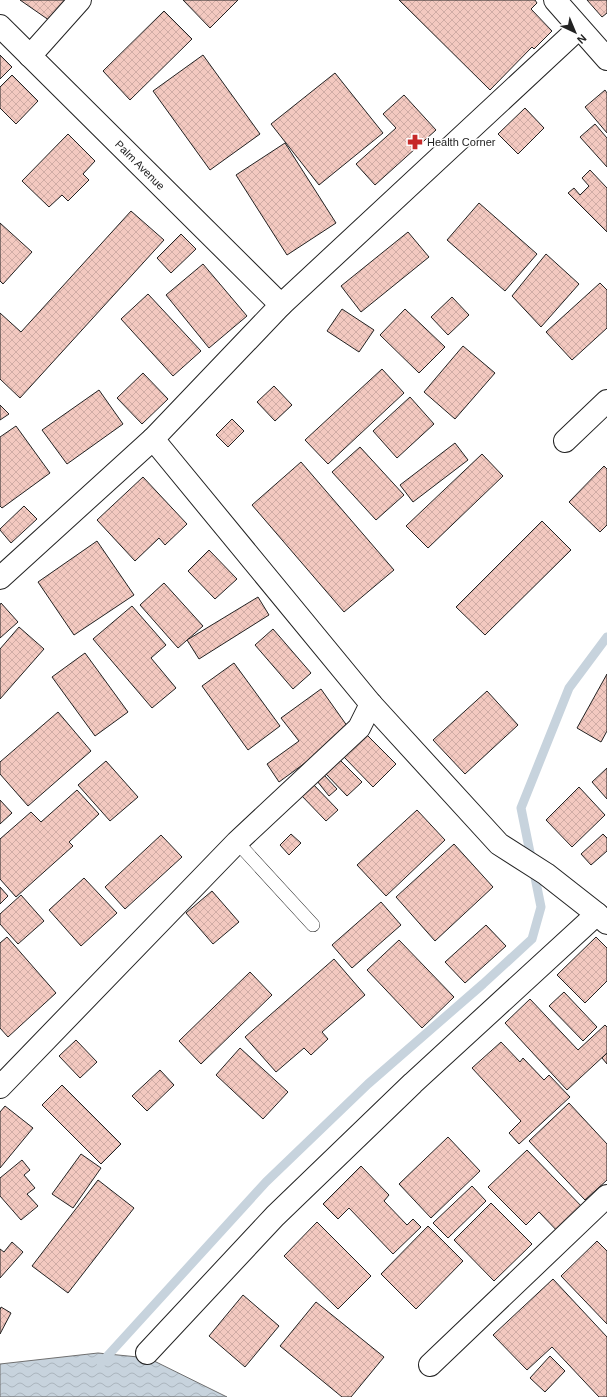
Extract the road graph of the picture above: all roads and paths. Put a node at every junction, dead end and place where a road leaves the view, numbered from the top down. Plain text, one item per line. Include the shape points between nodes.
1 (80, 0) edge
2 (555, 0) edge
3 (0, 26) edge
4 (579, 28) junction
5 (30, 56) junction
6 (607, 59) edge
7 (281, 305) junction
8 (607, 401) edge
9 (153, 439) junction
10 (565, 441) dead end
11 (0, 578) edge
12 (371, 704) junction
13 (237, 842) junction
14 (602, 918) edge
15 (313, 926) dead end
16 (0, 1088) edge
17 (607, 1196) edge
18 (147, 1353) dead end
19 (430, 1365) dead end

1 - 5 street
2 - 4 street
3 - 5 street, Palm Avenue
4 - 6 street
4 - 7 street
5 - 7 street, Palm Avenue
7 - 9 street
8 - 10 street
9 - 11 street
9 - 12 street
12 - 13 street via 359,728
12 - 14 street via 499,844 546,874
13 - 15 lane
13 - 16 street
14 - 18 street via 414,1083 275,1216
17 - 19 street

